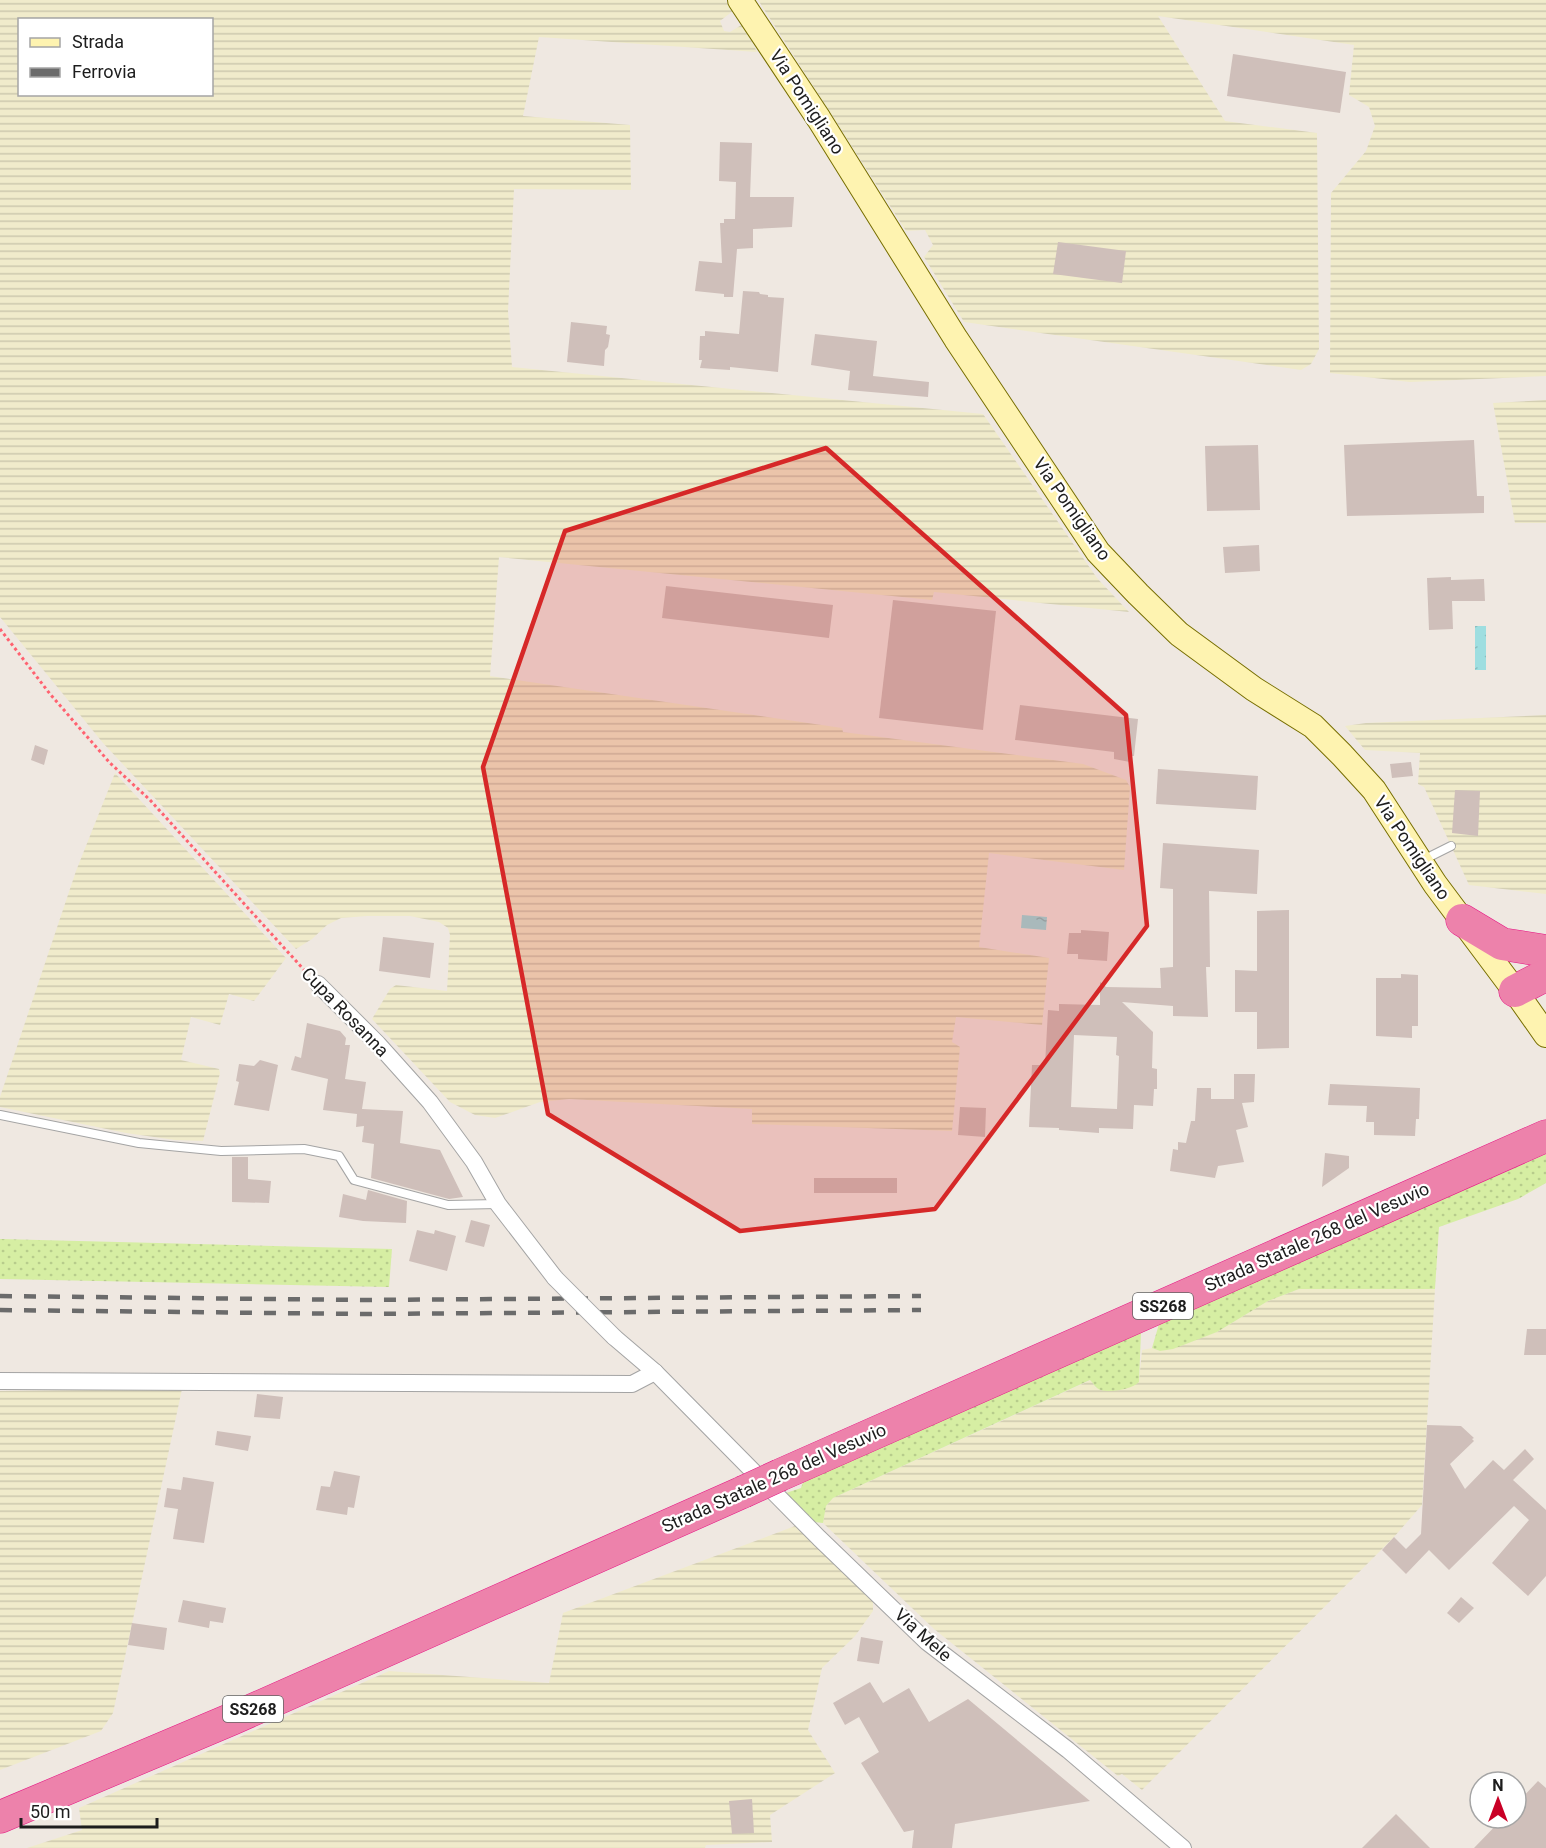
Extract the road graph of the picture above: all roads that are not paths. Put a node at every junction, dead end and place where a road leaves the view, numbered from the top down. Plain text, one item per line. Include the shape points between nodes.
1 (740, 0) edge
2 (1451, 846) dead end
3 (1420, 862) junction
4 (1462, 920) junction
5 (1546, 951) edge
6 (1546, 975) edge
7 (318, 984) road end
8 (1515, 991) junction
9 (1546, 1035) edge
10 (0, 1115) edge
11 (1546, 1136) edge
12 (498, 1204) junction
13 (655, 1372) junction
14 (0, 1381) edge
15 (682, 1401) joint
16 (0, 1817) edge
17 (1183, 1848) edge

1 - 3 street, Via Pomigliano via 956,339 1098,552 1179,634 1313,726 1374,790
2 - 3 lane
3 - 4 street, Via Pomigliano
4 - 5 highway via 1502,944
4 - 8 street, Via Pomigliano
6 - 8 highway
7 - 12 street, Cupa Rosanna via 430,1102 474,1162
8 - 9 street, Via Pomigliano
10 - 12 lane via 139,1143 221,1151 304,1149 339,1156 354,1180 448,1205
11 - 16 highway, Strada Statale 268 del Vesuvio / SS268, bridge via 202,1732
12 - 13 street, Cupa Rosanna, bridge via 555,1278
13 - 14 street via 632,1384
13 - 15 street, Cupa Rosanna
15 - 17 street, Via Mele via 927,1642 1068,1750

